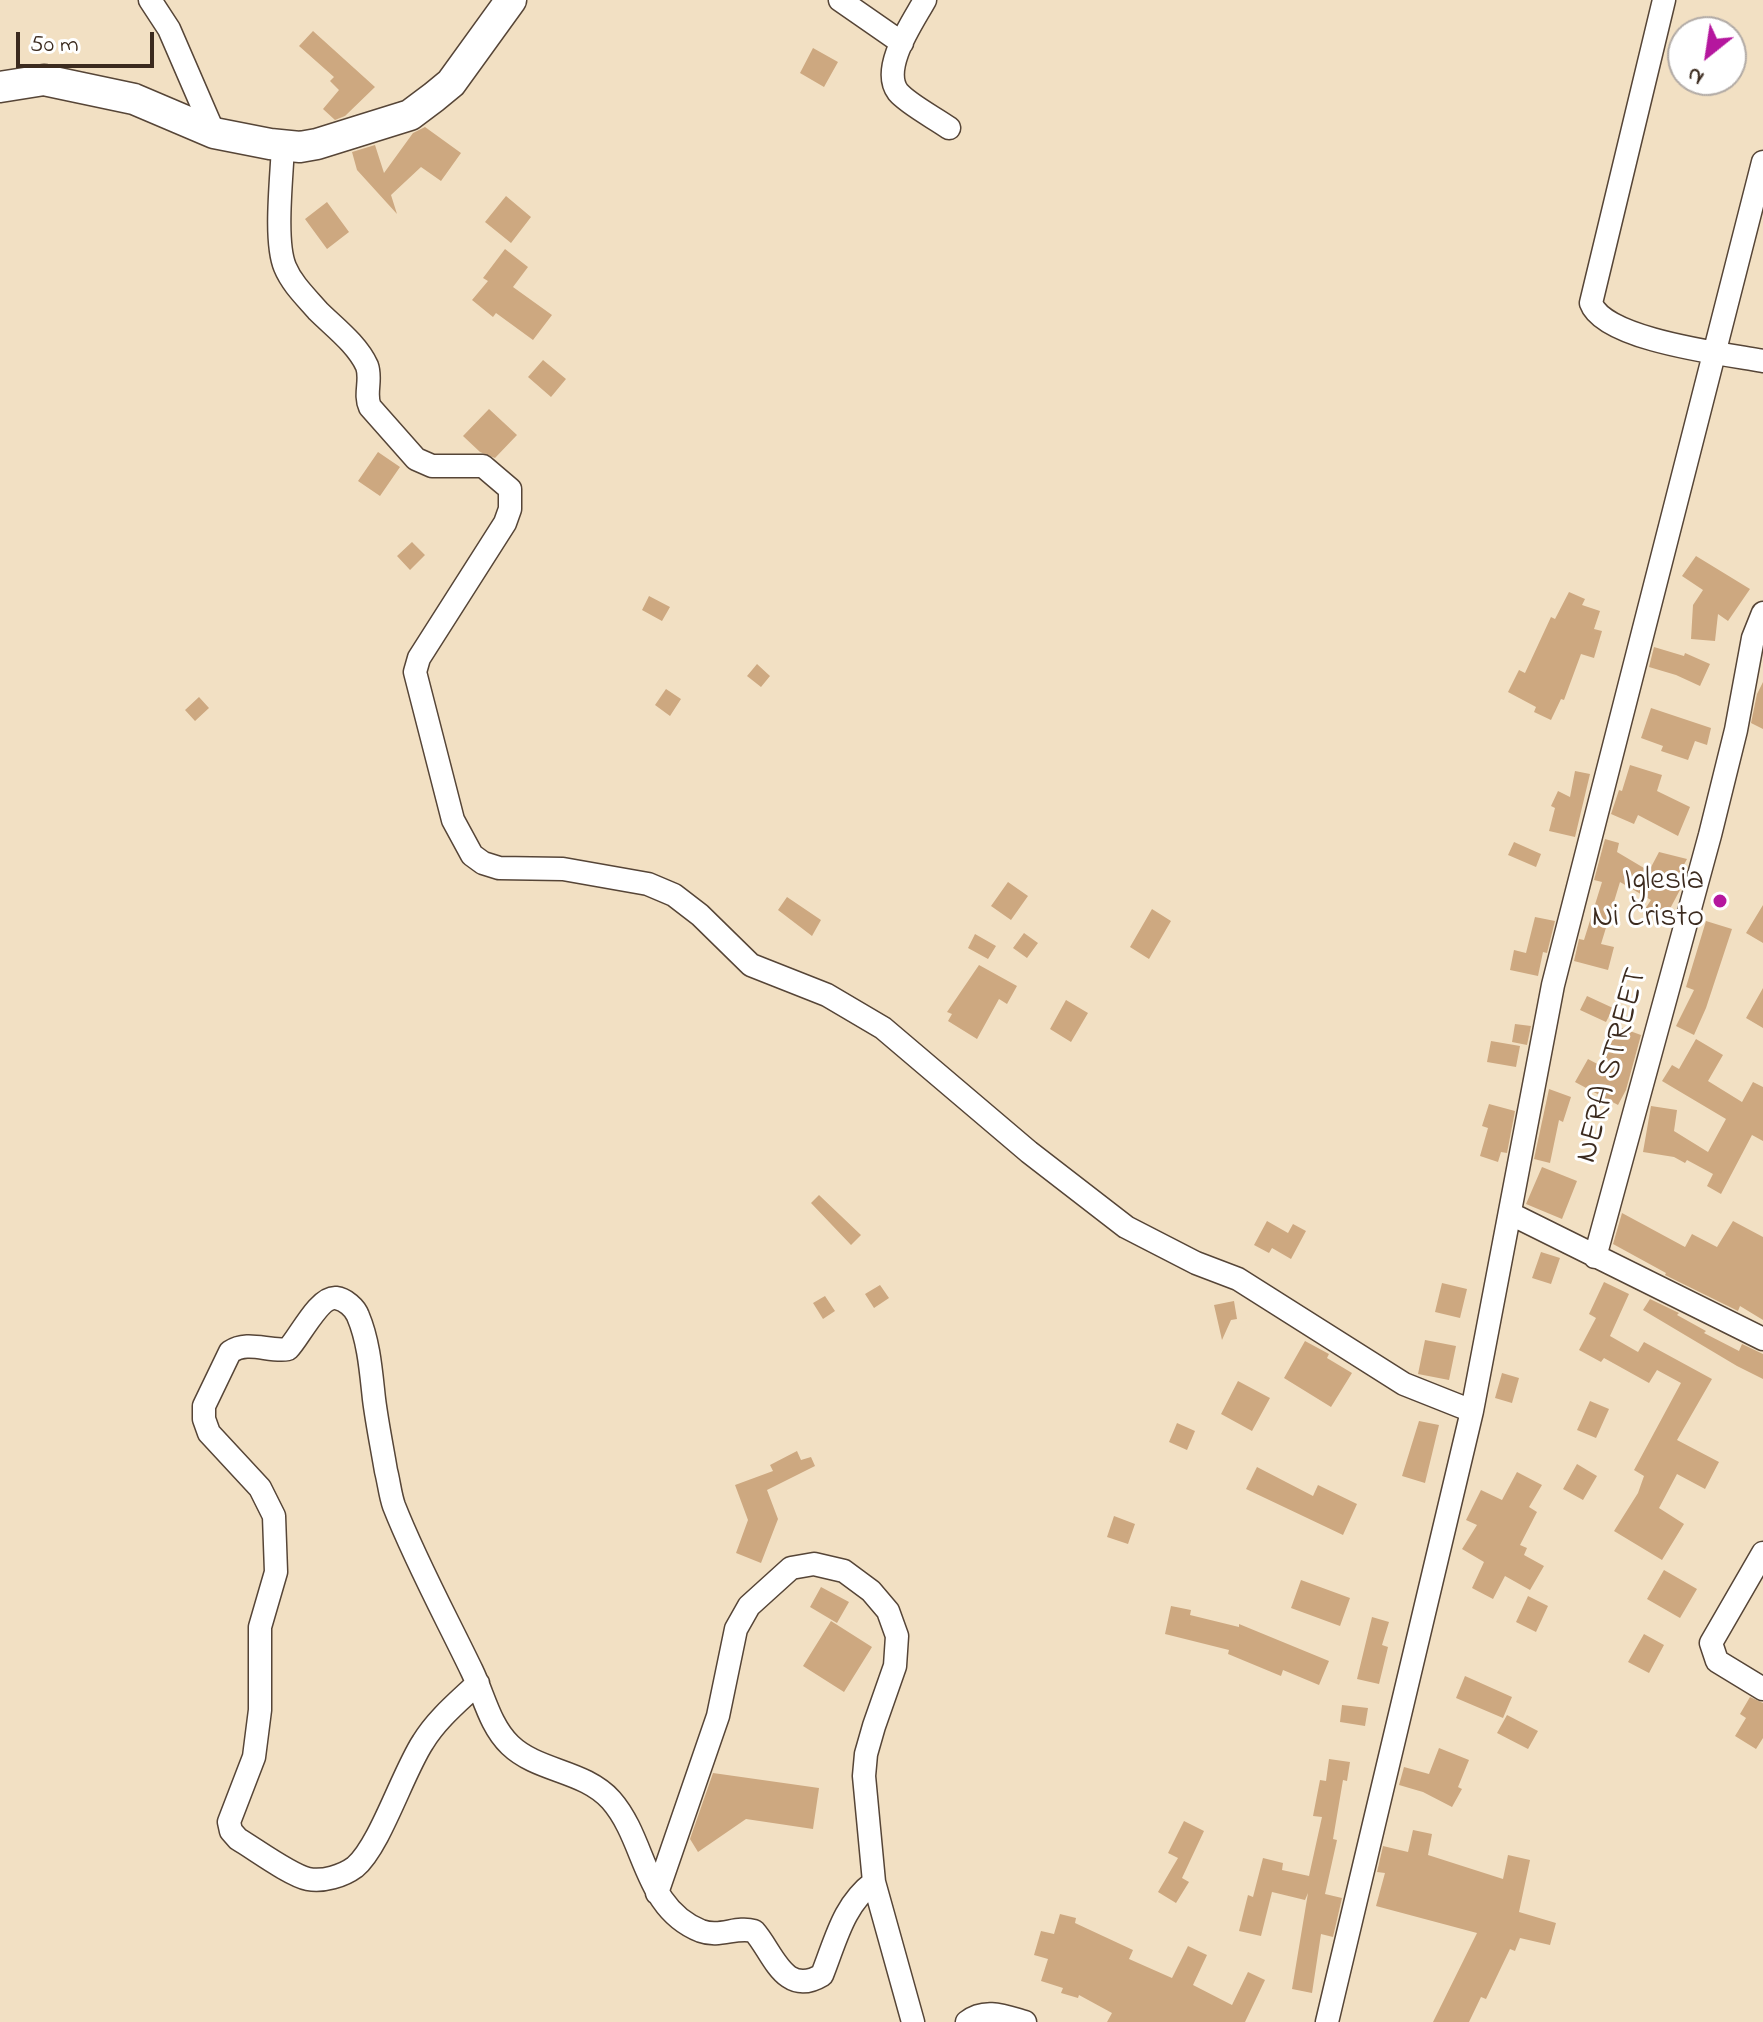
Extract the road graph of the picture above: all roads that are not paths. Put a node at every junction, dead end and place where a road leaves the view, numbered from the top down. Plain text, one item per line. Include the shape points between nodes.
1 (150, 0) edge
2 (511, 0) edge
3 (840, 0) edge
4 (925, 0) edge
5 (1664, 0) edge
6 (902, 43) junction
7 (0, 87) edge
8 (949, 128) dead end
9 (214, 133) junction
10 (283, 145) junction
11 (1763, 162) edge
12 (1715, 352) junction
13 (1763, 361) edge
14 (1763, 613) edge
15 (1511, 1214) junction
16 (1595, 1257) junction
17 (1763, 1339) edge
18 (1472, 1411) junction
19 (1763, 1553) edge
20 (478, 1683) junction
21 (1763, 1689) edge
22 (874, 1882) junction
23 (657, 1893) junction
24 (913, 2022) edge
25 (967, 2022) edge
26 (1025, 2022) edge
27 (1327, 2022) edge

1 - 9 street via 169,29
2 - 10 street via 451,83 410,115 317,144
3 - 6 street
4 - 6 street
5 - 12 street via 1591,303 1594,312 1620,330
6 - 8 street via 893,63 899,93
7 - 9 street via 44,80 134,99
9 - 10 street
10 - 18 street via 283,264 367,366 370,407 416,459 432,466 483,466 510,489 505,523 415,672 453,820 472,855 499,868 563,869 648,884 674,895 751,965 827,995 883,1028 1126,1227 1238,1279 1404,1384
11 - 12 street
12 - 13 street
12 - 15 street via 1553,985
14 - 16 street, NERA STREET via 1710,835
15 - 16 street
15 - 18 street
16 - 17 street
18 - 27 street
19 - 21 street via 1711,1643 1717,1661
20 - 20 street via 420,1746 356,1866 320,1880 306,1878 231,1831 232,1812 254,1757 260,1627 276,1572 274,1516 260,1488 209,1433 204,1419 204,1406 230,1352 238,1346 288,1349 326,1300 336,1298 358,1313 393,1504
20 - 23 street via 498,1732 514,1749 575,1776 610,1799
22 - 23 street via 850,1905 822,1975 811,1981 785,1975 754,1931 702,1931 668,1910
22 - 23 street via 866,1754 895,1666 897,1636 888,1611 871,1591 844,1571 814,1564 791,1568 749,1606 736,1629 718,1716
22 - 24 street
25 - 26 street via 993,2013

